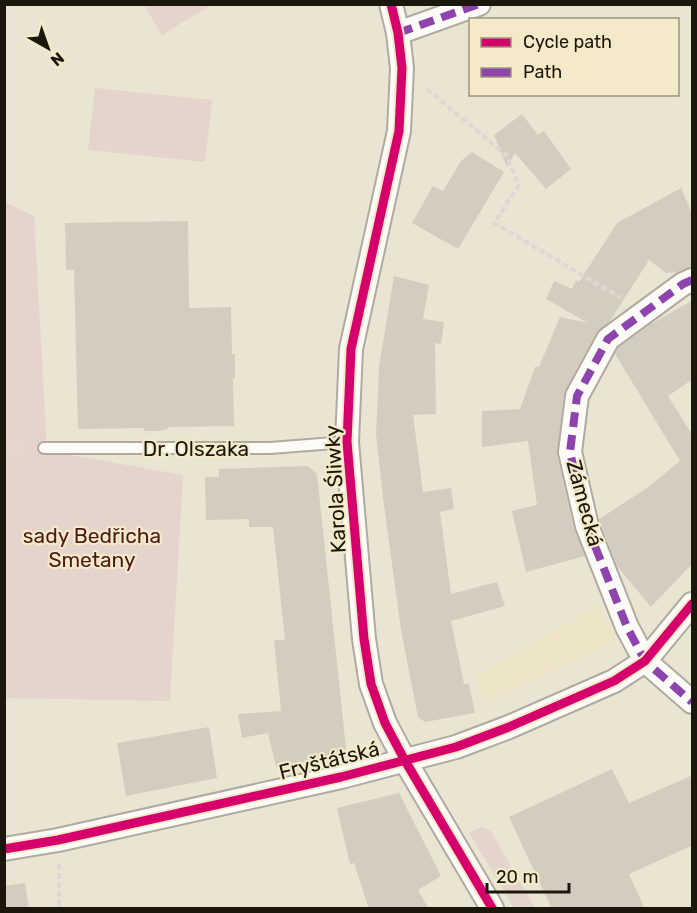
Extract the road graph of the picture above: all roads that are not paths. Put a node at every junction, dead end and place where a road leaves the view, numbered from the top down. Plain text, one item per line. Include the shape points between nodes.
1 (391, 4) edge
2 (478, 4) edge
3 (398, 33) junction
4 (693, 280) edge
5 (347, 442) junction
6 (44, 447) dead end
7 (693, 604) edge
8 (645, 661) junction
9 (693, 702) edge
10 (404, 759) junction
11 (4, 849) edge
12 (492, 909) edge

1 - 3 street, Karola Śliwky
2 - 3 street
3 - 5 street, Karola Śliwky via 402,68 399,131 351,349
4 - 8 street, Zámecká via 608,339 577,396 570,452 587,526 627,627
5 - 6 lane, Dr. Olszaka via 270,448
5 - 10 street, Karola Śliwky via 371,684
7 - 8 street, Fryštátská
8 - 9 street
8 - 10 street, Fryštátská via 614,681 509,727 456,747
10 - 11 street, Fryštátská via 341,777
10 - 12 street, Karola Śliwky

